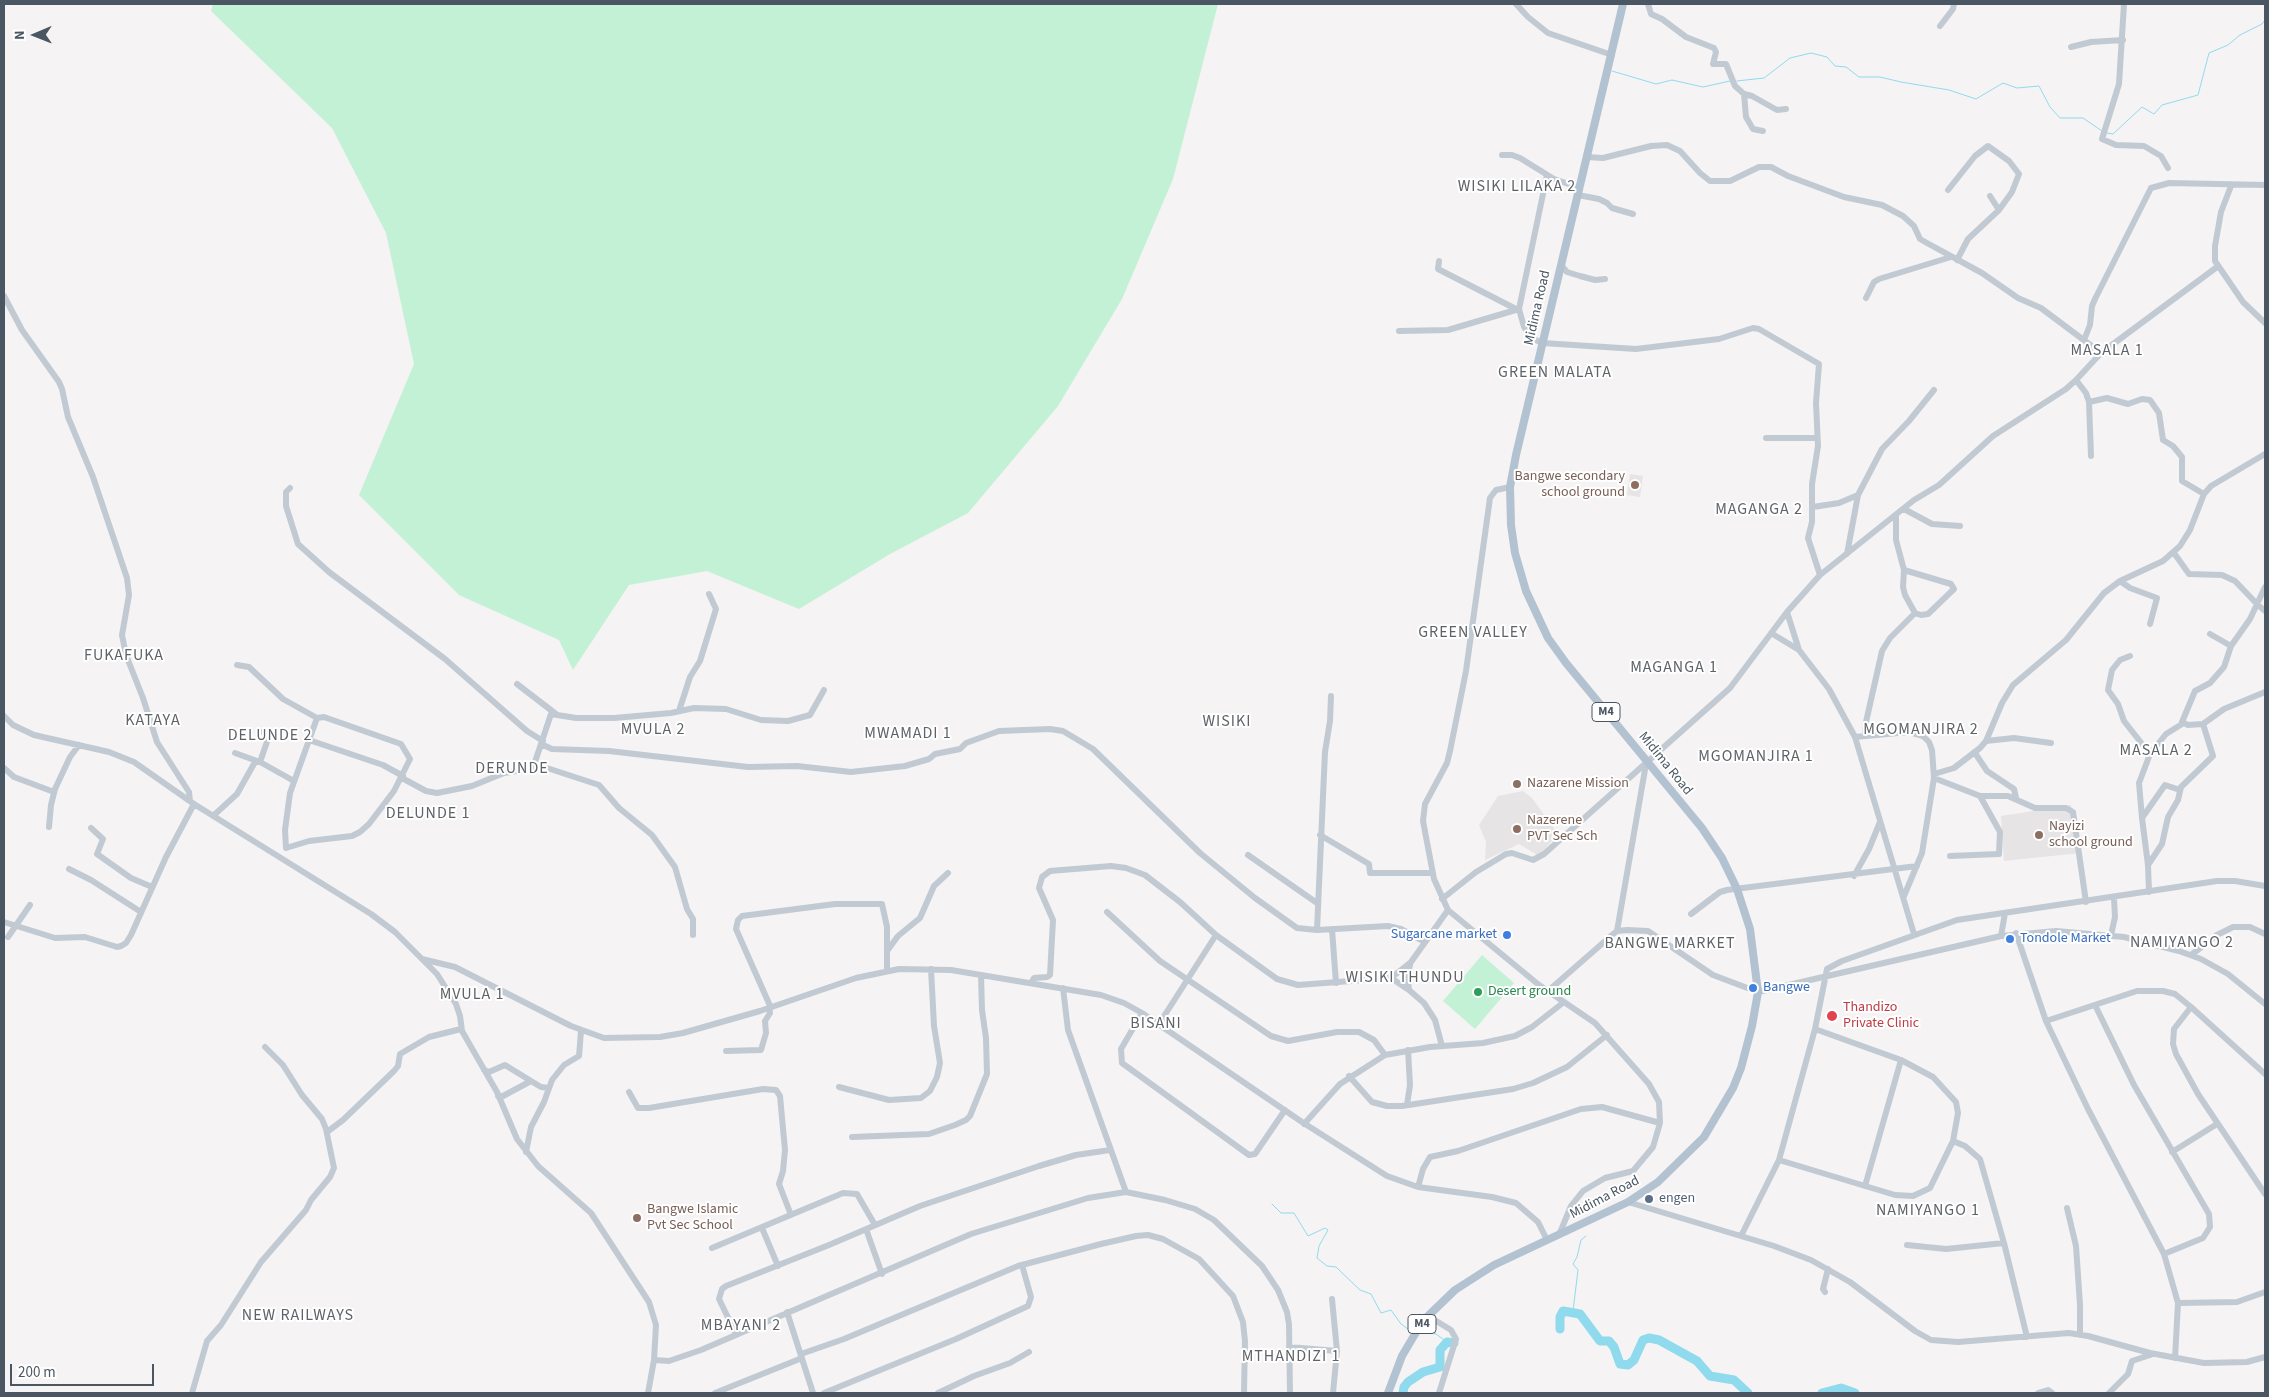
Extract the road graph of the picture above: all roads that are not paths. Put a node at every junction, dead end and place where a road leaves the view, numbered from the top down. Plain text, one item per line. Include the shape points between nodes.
1 (1516, 4) edge
2 (1624, 4) edge
3 (1648, 4) edge
4 (1954, 4) edge
5 (2124, 4) edge
6 (1940, 26) dead end
7 (2123, 40) junction
8 (2071, 46) dead end
9 (1612, 55) junction
10 (1744, 94) junction
11 (1786, 109) dead end
12 (1762, 131) dead end
13 (1502, 155) dead end
14 (1587, 157) junction
15 (2168, 168) dead end
16 (1547, 175) junction
17 (2265, 185) edge
18 (2231, 186) junction
19 (1948, 190) dead end
20 (1579, 191) junction
21 (1990, 196) dead end
22 (1999, 210) junction
23 (1633, 214) dead end
24 (1954, 258) junction
25 (1439, 261) dead end
26 (1561, 265) junction
27 (2217, 267) junction
28 (1605, 279) dead end
29 (4, 296) edge
30 (1866, 298) dead end
31 (1518, 309) junction
32 (2265, 323) edge
33 (1399, 331) dead end
34 (2084, 340) junction
35 (1542, 343) junction
36 (2101, 353) junction
37 (2076, 380) junction
38 (1934, 390) dead end
39 (2089, 402) junction
40 (1766, 438) dead end
41 (1817, 438) junction
42 (2265, 454) edge
43 (2091, 456) dead end
44 (1510, 487) junction
45 (290, 488) dead end
46 (2204, 494) junction
47 (1858, 495) junction
48 (1813, 507) junction
49 (1904, 508) junction
50 (1896, 516) junction
51 (1960, 526) dead end
52 (2174, 552) junction
53 (1847, 554) junction
54 (1904, 570) junction
55 (1820, 576) junction
56 (2120, 581) junction
57 (2265, 587) edge
58 (709, 594) dead end
59 (2258, 605) junction
60 (2265, 610) edge
61 (1787, 612) junction
62 (1915, 612) junction
63 (2150, 624) dead end
64 (1771, 633) junction
65 (2210, 634) dead end
66 (2231, 646) junction
67 (1799, 650) junction
68 (2130, 656) dead end
69 (237, 665) dead end
70 (518, 684) dead end
71 (824, 690) dead end
72 (2265, 692) edge
73 (1331, 696) dead end
74 (679, 711) junction
75 (556, 714) junction
76 (4, 716) edge
77 (317, 718) junction
78 (2182, 724) junction
79 (2203, 724) junction
80 (263, 732) dead end
81 (1865, 735) junction
82 (1855, 737) junction
83 (309, 740) junction
84 (1986, 741) junction
85 (542, 742) junction
86 (2051, 743) dead end
87 (79, 745) junction
88 (235, 753) dead end
89 (1975, 753) junction
90 (2150, 754) junction
91 (258, 762) junction
92 (1647, 763) junction
93 (4, 768) edge
94 (533, 768) junction
95 (1934, 776) junction
96 (403, 777) junction
97 (294, 781) junction
98 (2180, 790) junction
99 (54, 792) junction
100 (1980, 796) junction
101 (2016, 798) junction
102 (192, 803) junction
103 (213, 816) junction
104 (2142, 818) junction
105 (1880, 822) junction
106 (49, 827) dead end
107 (91, 828) dead end
108 (1320, 835) junction
109 (286, 848) junction
110 (1248, 854) dead end
111 (1950, 856) dead end
112 (280, 858) junction
113 (2148, 865) junction
114 (1917, 866) junction
115 (69, 869) dead end
116 (1894, 870) junction
117 (1433, 873) junction
118 (948, 874) dead end
119 (1854, 876) junction
120 (2265, 886) edge
121 (152, 887) junction
122 (1737, 889) junction
123 (2149, 892) junction
124 (1904, 896) junction
125 (2114, 898) junction
126 (1442, 899) junction
127 (2086, 902) junction
128 (1317, 903) junction
129 (30, 905) dead end
130 (1448, 910) junction
131 (141, 912) junction
132 (1107, 912) dead end
133 (2005, 913) junction
134 (1691, 914) dead end
135 (4, 922) edge
136 (16, 925) junction
137 (1332, 929) junction
138 (1317, 930) junction
139 (1617, 931) junction
140 (2016, 933) junction
141 (1914, 934) junction
142 (2265, 934) edge
143 (693, 935) dead end
144 (1216, 935) junction
145 (2111, 935) junction
146 (2001, 936) junction
147 (8, 937) dead end
148 (1425, 942) junction
149 (887, 951) junction
150 (2191, 955) junction
151 (422, 959) junction
152 (1411, 962) junction
153 (931, 968) junction
154 (887, 970) junction
155 (981, 975) junction
156 (1187, 978) junction
157 (1391, 978) junction
158 (1826, 978) junction
159 (1031, 983) junction
160 (1336, 983) junction
161 (1062, 988) junction
162 (1409, 990) junction
163 (1548, 991) junction
164 (1758, 992) junction
165 (1564, 1002) junction
166 (2265, 1004) edge
167 (2096, 1005) junction
168 (2191, 1007) junction
169 (770, 1008) junction
170 (1142, 1013) junction
171 (2046, 1021) junction
172 (1159, 1024) junction
173 (461, 1029) junction
174 (1816, 1029) junction
175 (581, 1031) junction
176 (1607, 1035) junction
177 (265, 1046) dead end
178 (1442, 1046) junction
179 (1408, 1050) junction
180 (726, 1051) dead end
181 (1385, 1055) junction
182 (1901, 1060) junction
183 (484, 1070) junction
184 (2265, 1074) edge
185 (1349, 1076) junction
186 (531, 1081) junction
187 (839, 1087) dead end
188 (549, 1088) junction
189 (629, 1092) dead end
190 (498, 1096) junction
191 (1407, 1105) junction
192 (1285, 1110) junction
193 (1660, 1123) junction
194 (1304, 1124) junction
195 (2218, 1124) junction
196 (327, 1132) junction
197 (852, 1137) dead end
198 (1953, 1141) junction
199 (1110, 1150) junction
200 (526, 1152) junction
201 (2172, 1152) junction
202 (1779, 1160) junction
203 (1865, 1186) junction
204 (1418, 1187) junction
205 (1126, 1192) junction
206 (2265, 1194) edge
207 (1628, 1202) junction
208 (2067, 1208) dead end
209 (791, 1215) junction
210 (875, 1226) junction
211 (762, 1228) junction
212 (866, 1229) junction
213 (1559, 1235) junction
214 (1741, 1236) junction
215 (1547, 1240) junction
216 (2004, 1243) junction
217 (1907, 1245) dead end
218 (712, 1248) dead end
219 (2164, 1254) junction
220 (1022, 1265) junction
221 (778, 1266) junction
222 (1828, 1268) junction
223 (882, 1274) junction
224 (1825, 1292) dead end
225 (2265, 1292) edge
226 (1332, 1299) dead end
227 (2178, 1303) junction
228 (787, 1312) junction
229 (1428, 1316) junction
230 (736, 1334) junction
231 (2080, 1335) junction
232 (2027, 1337) junction
233 (1289, 1347) junction
234 (1337, 1351) junction
235 (1029, 1352) dead end
236 (2154, 1354) junction
237 (802, 1356) junction
238 (2265, 1357) edge
239 (2175, 1358) junction
240 (654, 1360) junction
241 (192, 1393) edge
242 (648, 1393) edge
243 (715, 1393) edge
244 (813, 1393) edge
245 (824, 1393) edge
246 (938, 1393) edge
247 (1244, 1393) edge
248 (1290, 1393) edge
249 (1333, 1393) edge
250 (1388, 1393) edge
251 (1439, 1393) edge
252 (2038, 1393) edge
253 (2052, 1393) edge
254 (2108, 1393) edge

1 - 9 street via 1548,33
2 - 9 main road, Midima Road / M4
3 - 10 street via 1651,14 1686,37 1714,48 1713,64 1726,64 1735,86
4 - 6 street
5 - 7 street
7 - 8 street
7 - 15 street via 2119,84 2102,139 2116,145 2144,146 2161,156
9 - 14 main road, Midima Road / M4
10 - 11 street via 1777,110
10 - 12 street via 1746,118 1754,129
13 - 16 street via 1525,160
14 - 20 main road, Midima Road / M4
14 - 24 street via 1603,158 1643,148 1668,146 1680,151 1705,177 1722,182 1759,167 1772,167 1844,197 1876,203 1897,212 1914,226 1920,239
16 - 20 street
16 - 31 street
17 - 18 street
18 - 27 street via 2221,212 2215,246
18 - 34 street via 2169,183 2151,188 2095,298
19 - 22 street via 1975,156 1988,146 2009,161 2019,174 2012,192
20 - 23 street via 1605,201 1612,208
20 - 26 main road, Midima Road / M4
21 - 22 street
22 - 24 street
24 - 30 street via 1879,279
24 - 34 street via 2013,295 2041,308
25 - 31 street via 1438,269
26 - 28 street via 1567,272 1595,280
26 - 35 main road, Midima Road / M4
27 - 32 street via 2243,302
27 - 36 street
29 - 102 street via 22,330 62,389 68,417 127,578 129,595 122,635 126,655 157,742 189,792
31 - 33 street via 1448,330
31 - 35 street via 1530,336
34 - 36 street
35 - 41 street via 1636,349 1719,339 1759,329 1819,364
35 - 44 main road, Midima Road / M4
36 - 37 street
37 - 39 street
37 - 49 street via 1993,436 1949,477
38 - 47 street via 1903,428 1886,442
39 - 43 street
39 - 46 street via 2107,398 2128,404 2142,398 2150,400 2158,412 2164,440 2181,454 2182,481
40 - 41 street
41 - 48 street via 1811,490
42 - 46 street via 2216,483
44 - 92 main road, Midima Road / M4 via 1510,525 1515,553 1538,620 1566,663
44 - 117 street via 1496,490 1490,498 1466,671 1450,750 1447,763 1426,804 1423,821
45 - 85 street via 286,492 286,506 298,544 329,572 445,658
46 - 52 street via 2185,540
47 - 48 street via 1838,503
47 - 53 street
48 - 55 street via 1809,543
49 - 50 street
49 - 51 street via 1932,524
50 - 53 street
50 - 54 street via 1896,540
52 - 56 street via 2153,567
52 - 59 street via 2189,574 2226,577 2239,584
53 - 55 street
54 - 62 street via 1905,595
54 - 62 street via 1954,587 1928,614
55 - 61 street
56 - 63 street via 2156,598
56 - 84 street via 2104,593 2056,650 2013,685
57 - 59 street
58 - 74 street via 716,609 703,654 690,677
59 - 60 street
59 - 66 street
61 - 64 street
61 - 67 street
62 - 81 street via 1882,651
64 - 67 street
64 - 92 street via 1730,688
65 - 66 street
66 - 78 street via 2219,674 2195,691
67 - 82 street via 1829,689
68 - 90 street via 2120,660 2112,670 2108,690 2124,720
69 - 77 street via 249,667 283,699
70 - 75 street
71 - 74 street via 810,715 793,720 761,720 726,709
72 - 79 street via 2224,709
73 - 108 street
74 - 75 street via 584,719
75 - 85 street via 549,715
76 - 87 street via 34,735
77 - 83 street
77 - 96 street via 329,718 401,744 410,759
78 - 79 street
78 - 90 street via 2166,734
79 - 98 street via 2212,759
80 - 91 street via 269,736
81 - 82 street
81 - 95 street via 1904,731 1923,736 1932,750
82 - 105 street
83 - 96 street via 383,766
83 - 97 street
84 - 86 street via 2014,738
84 - 89 street
85 - 94 street
85 - 138 street via 552,749 609,751 748,767 797,766 851,772 905,766 929,759 934,754 960,749 966,743 999,731 1064,731 1093,749 1200,852 1255,898 1297,928
87 - 99 street
87 - 102 street via 134,762
88 - 91 street
89 - 95 street via 1954,768
89 - 101 street via 1987,771 2014,789
90 - 104 street via 2139,783
91 - 97 street
91 - 103 street via 238,794
92 - 122 main road, Midima Road / M4 via 1702,828
92 - 126 street via 1538,858 1530,860 1506,854 1476,872
92 - 139 street
93 - 99 street via 14,777
94 - 96 street via 437,793 426,791
94 - 143 street via 554,769 599,785 619,808 652,836 676,870 692,919
95 - 100 street
95 - 114 street via 1922,853
96 - 109 street via 369,824 356,835 308,841
97 - 109 street via 287,808
98 - 104 street via 2165,785
98 - 113 street via 2168,817 2162,844
99 - 106 street
100 - 101 street
100 - 111 street via 2000,832 1999,854
101 - 127 street via 2035,808 2066,808 2073,812
102 - 103 street
102 - 121 street
103 - 112 street
104 - 113 street
105 - 116 street
105 - 119 street
107 - 121 street via 103,839 97,854 131,878
108 - 117 street via 1369,864 1370,872
108 - 128 street
109 - 112 street
110 - 128 street
112 - 151 street via 370,914
113 - 123 street
114 - 116 street
114 - 124 street
115 - 131 street
116 - 119 street
116 - 124 street
117 - 126 street
118 - 149 street via 934,886 920,918 898,936
119 - 122 street
120 - 123 street via 2217,881
121 - 131 street
122 - 134 street via 1720,892
122 - 164 main road, Midima Road / M4 via 1750,929
123 - 125 street
124 - 141 street
125 - 127 street
125 - 145 street via 2115,917
126 - 130 street
127 - 133 street
128 - 138 street
129 - 136 street
130 - 148 street
130 - 163 street
131 - 136 street via 126,943 116,947 85,937 55,938
132 - 156 street via 1160,961
133 - 141 street via 1957,920
133 - 146 street
135 - 136 street
136 - 147 street
137 - 138 street
137 - 148 street via 1388,926
137 - 160 street
139 - 163 street
139 - 164 street via 1648,931 1713,975
140 - 145 street via 2056,931
140 - 146 street
140 - 171 street
141 - 158 street via 1842,961 1827,969
142 - 150 street via 2250,927 2233,927
144 - 156 street
144 - 159 street via 1145,875 1111,866 1050,871 1042,877 1039,888 1053,920 1050,975 1034,978
144 - 160 street via 1284,982 1298,985
145 - 150 street
146 - 158 street
148 - 152 street
149 - 154 street
149 - 169 street via 887,927 882,904 834,904 742,916 736,929
150 - 166 street via 2228,974
151 - 173 street via 437,974 456,1004
151 - 175 street via 455,967
152 - 157 street
152 - 162 street via 1407,977
153 - 154 street
153 - 155 street
153 - 187 street via 940,1063 930,1092 921,1098 890,1100
154 - 169 street
155 - 159 street
155 - 197 street via 987,1074 970,1116 929,1134
156 - 172 street
156 - 181 street via 1277,1039 1359,1032 1374,1040
157 - 160 street
157 - 162 street
158 - 164 street
158 - 174 street
159 - 161 street
161 - 170 street via 1110,998
161 - 199 street via 1068,1030
162 - 178 street via 1430,1011
163 - 165 street
164 - 207 main road, Midima Road / M4 via 1741,1068 1704,1138 1658,1182
165 - 176 street via 1587,1016
165 - 178 street via 1515,1036 1484,1043
167 - 168 street via 2149,990 2175,994
167 - 171 street
167 - 201 street via 2134,1085
168 - 184 street
168 - 195 street via 2174,1029 2173,1044 2182,1066
169 - 175 street via 660,1037 604,1038
169 - 180 street via 761,1050
170 - 172 street
170 - 192 street via 1121,1049 1122,1063 1249,1155 1255,1154
171 - 219 street
172 - 192 street
173 - 183 street
173 - 196 street via 429,1037 400,1054 394,1071
174 - 182 street
174 - 202 street
175 - 188 street via 579,1056 560,1070
176 - 191 street via 1567,1067 1533,1083 1514,1089
176 - 193 street via 1649,1084 1659,1102
177 - 196 street via 283,1065
178 - 179 street
179 - 181 street
179 - 191 street via 1410,1085
181 - 185 street
182 - 198 street via 1933,1077 1956,1102 1958,1113
182 - 203 street
183 - 186 street via 489,1072 505,1064
183 - 190 street
185 - 191 street via 1372,1102 1387,1106
185 - 194 street
186 - 188 street
186 - 190 street
188 - 200 street via 531,1127
189 - 209 street via 638,1108 649,1108 763,1089 776,1090 780,1096 785,1163 779,1186
190 - 200 street
192 - 194 street
193 - 204 street via 1602,1107 1581,1109 1458,1151 1430,1157
193 - 213 street via 1653,1147 1633,1171 1605,1178 1583,1191 1571,1206
194 - 204 street via 1387,1176
195 - 201 street
195 - 206 street
196 - 241 street via 334,1168 330,1177 261,1262 221,1325 207,1341
198 - 203 street via 1930,1188 1913,1196 1895,1195
198 - 216 street via 1980,1159
199 - 205 street
199 - 210 street via 1076,1155 1039,1166 920,1206
200 - 240 street via 592,1213 649,1302 656,1325
201 - 219 street via 2208,1214 2210,1227 2203,1238
202 - 203 street
202 - 214 street
204 - 215 street via 1516,1203 1538,1222
205 - 223 street via 1088,1198 978,1231
205 - 233 street via 1195,1209 1214,1220 1271,1278 1287,1312
207 - 213 main road, Midima Road / M4
207 - 214 street
208 - 231 street via 2076,1246
209 - 210 street via 838,1194 852,1193 860,1198
209 - 211 street
210 - 212 street
211 - 218 street
211 - 221 street
212 - 221 street
212 - 223 street
213 - 215 main road, Midima Road / M4
214 - 222 street via 1793,1252
215 - 229 main road, Midima Road / M4 via 1467,1281
216 - 217 street via 1946,1249
216 - 232 street
219 - 227 street
220 - 237 street
220 - 245 street via 1031,1297 1028,1306
220 - 247 street via 1141,1235 1163,1239 1182,1248 1207,1266 1226,1286 1240,1311 1245,1341
221 - 230 street via 722,1289 719,1299
222 - 224 street
222 - 232 street via 1931,1340
223 - 228 street
225 - 227 street via 2237,1302
226 - 234 street
227 - 239 street
228 - 230 street
228 - 237 street
229 - 250 main road, Midima Road / M4 via 1402,1356
229 - 251 street via 1451,1330 1456,1339
230 - 240 street via 679,1358
231 - 232 street via 2064,1333
231 - 236 street
233 - 234 street
233 - 248 street
234 - 249 street
235 - 246 street
236 - 239 street
236 - 254 street via 2132,1362 2124,1379
237 - 243 street
237 - 244 street
238 - 239 street via 2222,1364
240 - 242 street
252 - 253 street via 2048,1390

